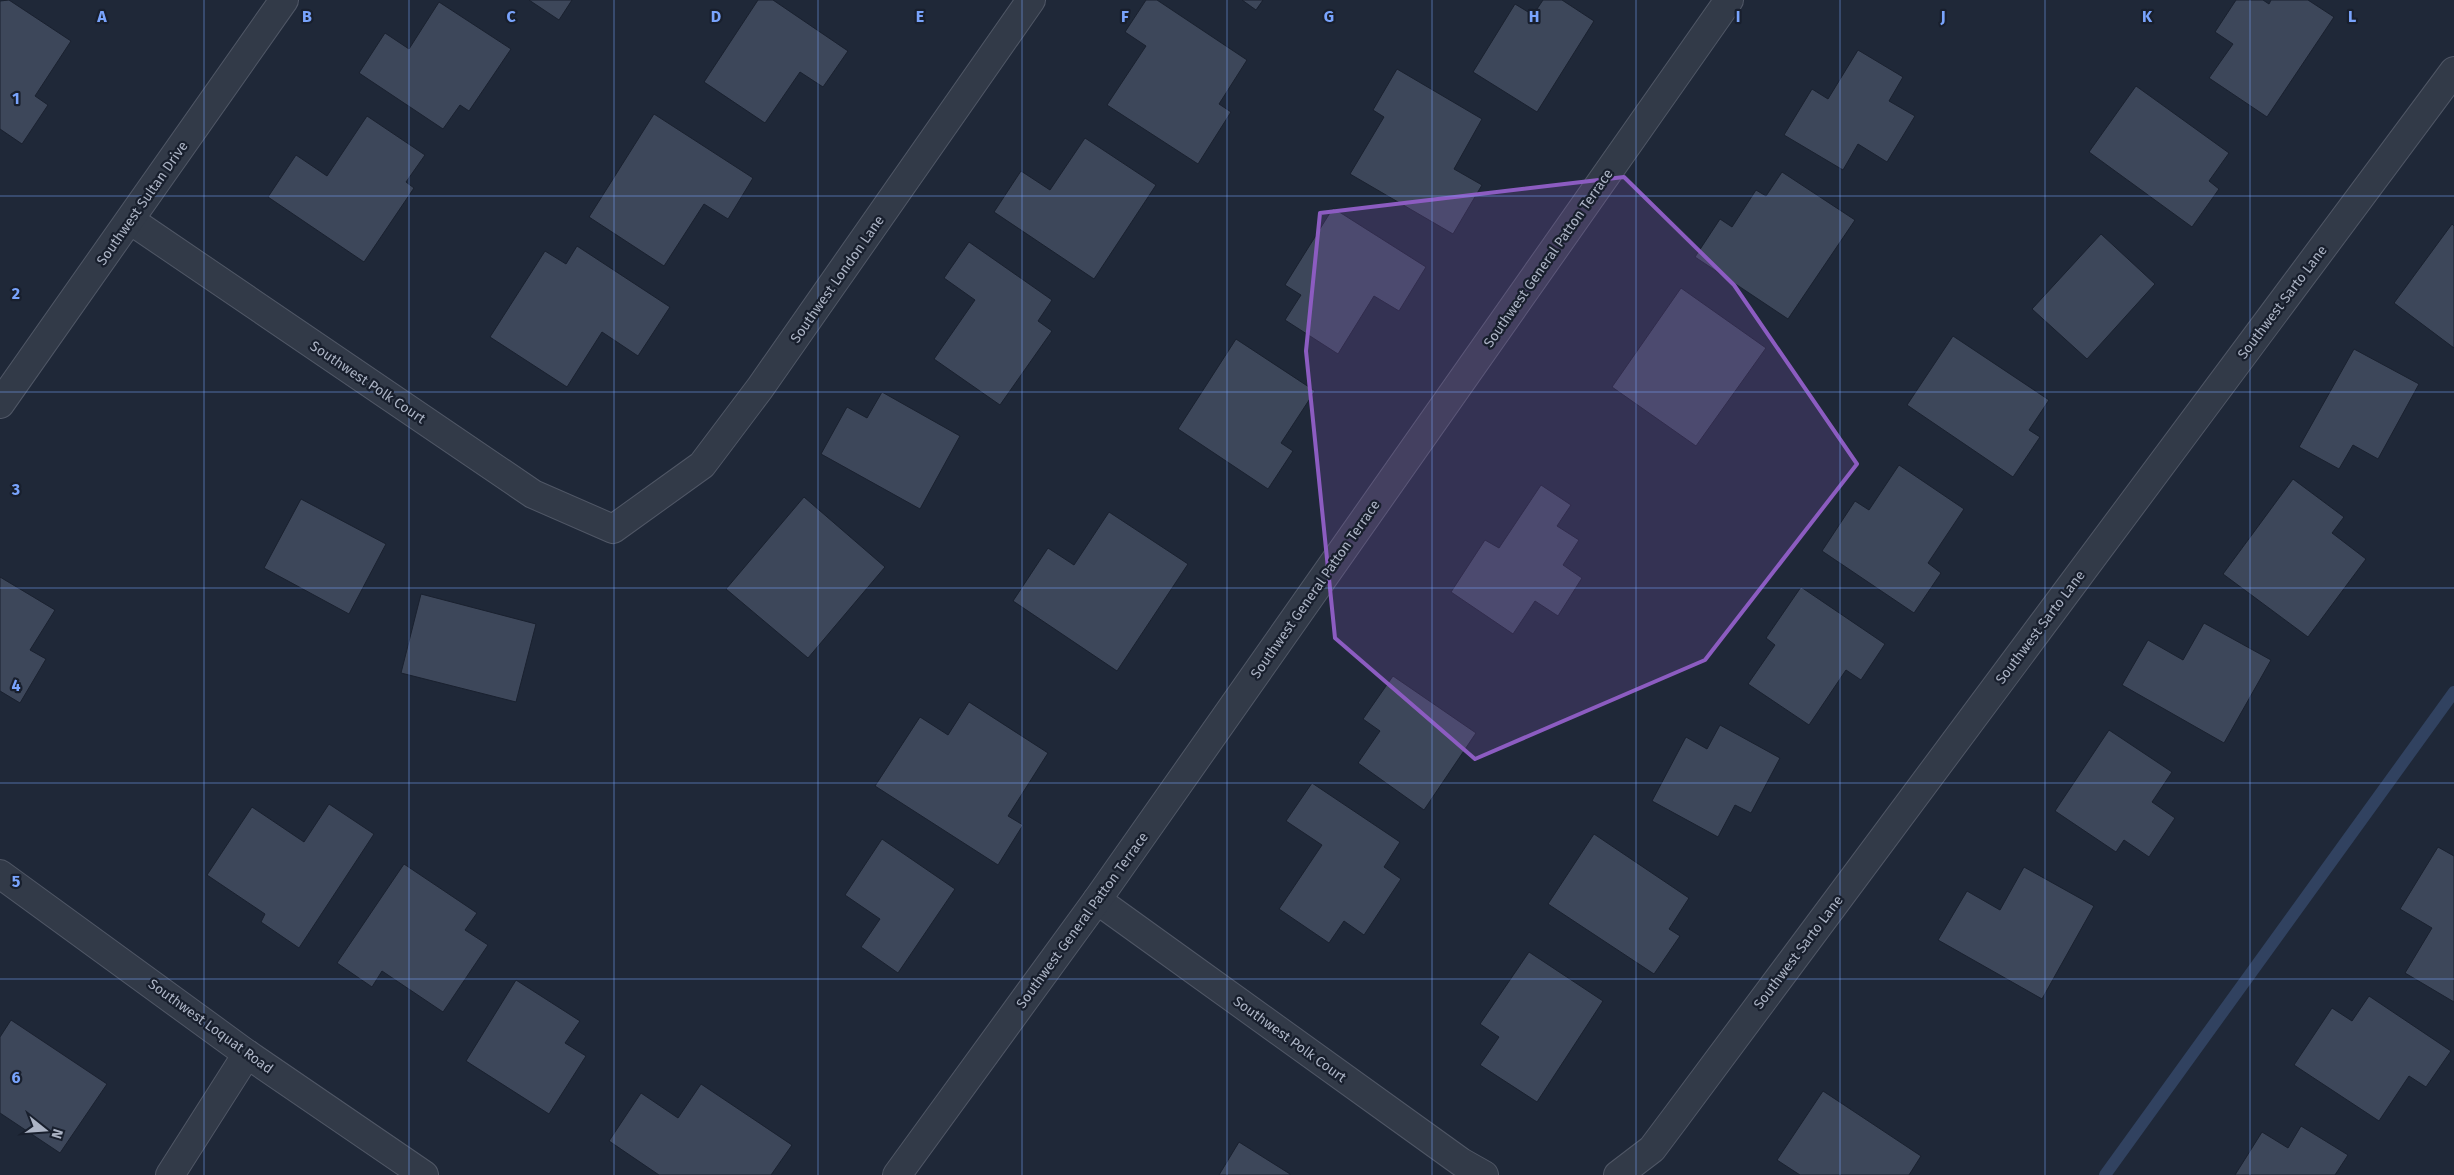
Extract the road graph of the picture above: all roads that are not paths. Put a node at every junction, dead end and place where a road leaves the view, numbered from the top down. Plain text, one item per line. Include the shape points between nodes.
1 (284, 0) edge
2 (1031, 0) edge
3 (1729, 0) edge
4 (2454, 71) edge
5 (130, 220) junction
6 (0, 404) edge
7 (613, 528) joint
8 (0, 874) edge
9 (1097, 900) junction
10 (248, 1054) junction
11 (170, 1175) edge
12 (424, 1175) edge
13 (897, 1175) edge
14 (1484, 1175) edge
15 (1618, 1175) edge

1 - 5 street, Southwest Sultan Drive
2 - 7 street, Southwest London Lane via 760,388 702,465
3 - 9 street, Southwest General Patton Terrace
4 - 15 street, Southwest Sarto Lane via 1676,1118 1652,1149
5 - 6 street, Southwest Sultan Drive
5 - 7 street, Southwest Polk Court via 533,494
8 - 10 street, Southwest Loquat Road
9 - 13 street, Southwest General Patton Terrace
9 - 14 street, Southwest Polk Court via 1461,1162
10 - 11 street
10 - 12 street, Southwest Loquat Road

